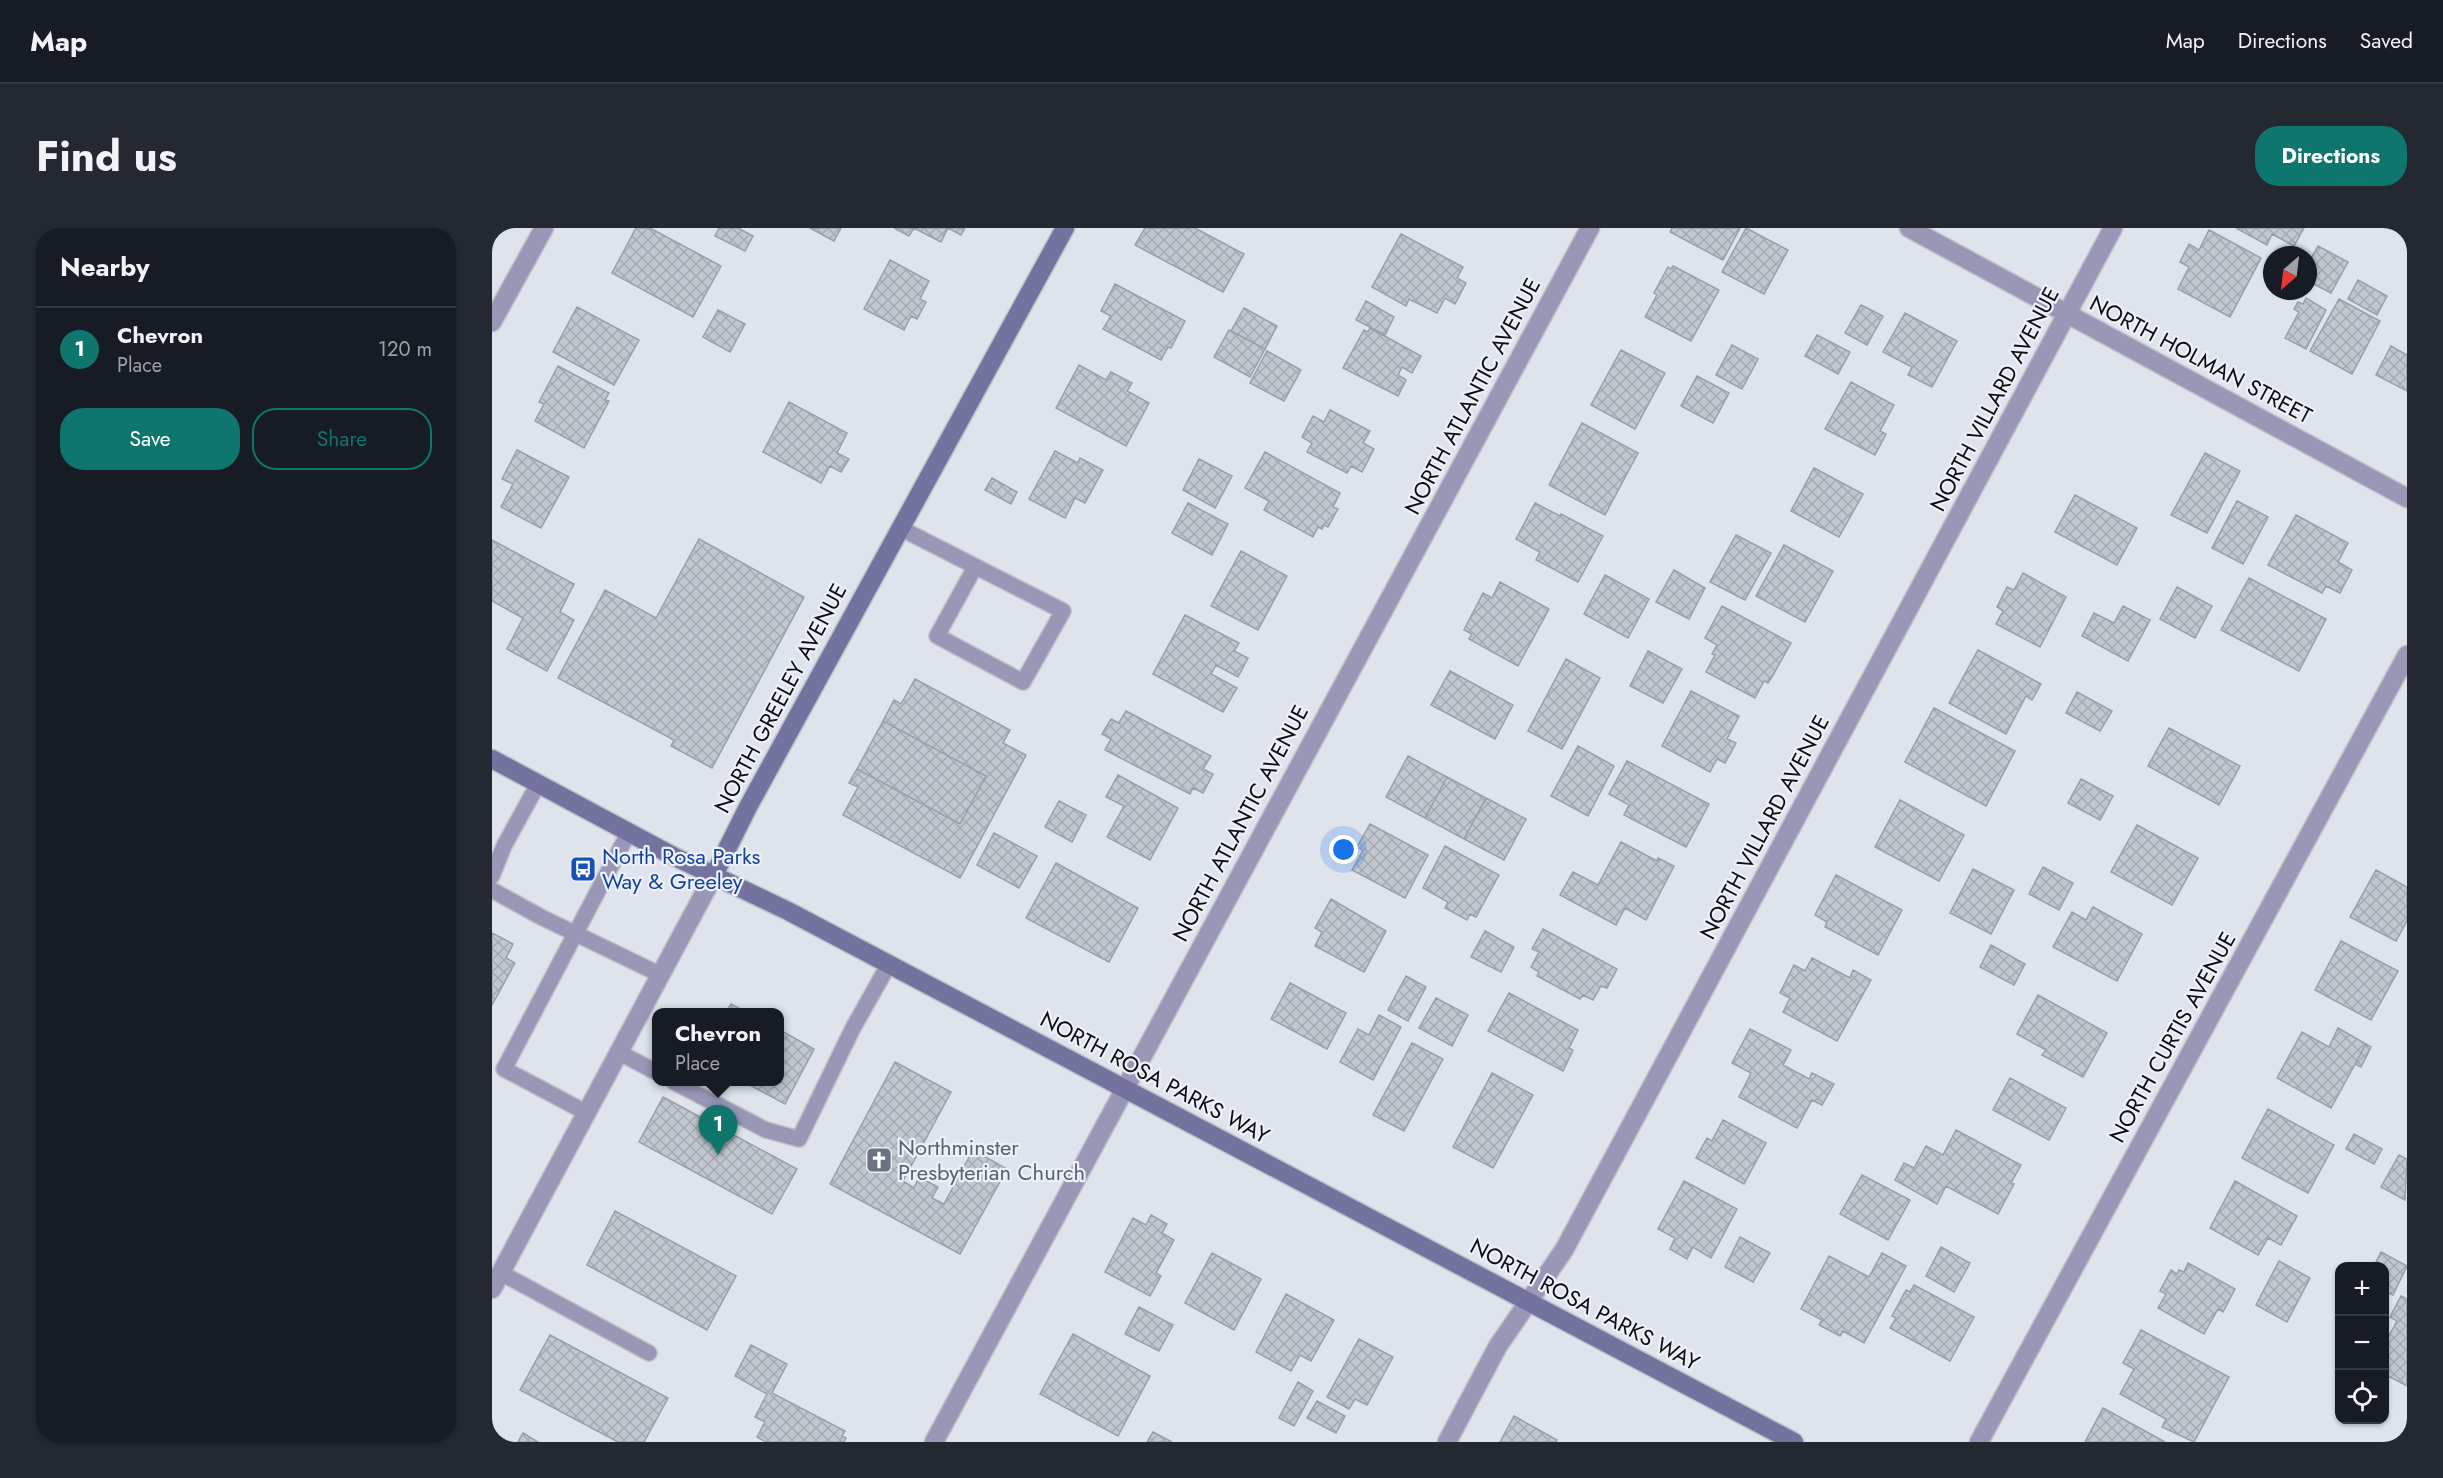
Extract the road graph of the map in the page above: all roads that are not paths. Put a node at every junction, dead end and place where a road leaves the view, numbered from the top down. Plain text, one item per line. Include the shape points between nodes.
1 (544, 228) edge
2 (1065, 228) edge
3 (1590, 228) edge
4 (1910, 228) edge
5 (2113, 228) edge
6 (2067, 314) junction
7 (492, 322) edge
8 (2407, 498) edge
9 (900, 528) junction
10 (975, 567) junction
11 (2407, 655) edge
12 (492, 759) edge
13 (538, 784) junction
14 (629, 832) junction
15 (714, 875) junction
16 (492, 876) edge
17 (492, 890) edge
18 (577, 934) junction
19 (889, 964) junction
20 (661, 975) junction
21 (620, 1053) junction
22 (652, 1069) edge
23 (682, 1086) edge
24 (1125, 1088) junction
25 (587, 1113) junction
26 (501, 1273) junction
27 (492, 1289) edge
28 (1529, 1302) junction
29 (650, 1353) dead end
30 (1785, 1440) edge
31 (934, 1442) edge
32 (1447, 1442) edge
33 (1979, 1442) edge

1 - 7 street
2 - 9 main road, NORTH GREELEY AVENUE
3 - 24 street, NORTH ATLANTIC AVENUE
4 - 6 street, NORTH HOLMAN STREET
5 - 6 street, NORTH VILLARD AVENUE
6 - 8 street, NORTH HOLMAN STREET
6 - 28 street, NORTH VILLARD AVENUE via 1564,1250
9 - 10 lane
9 - 15 main road, NORTH GREELEY AVENUE
10 - 10 lane via 1063,611 1023,682 937,636
11 - 33 street, NORTH CURTIS AVENUE
12 - 13 main road, NORTH ROSA PARKS WAY
13 - 14 main road, NORTH ROSA PARKS WAY
13 - 16 lane
14 - 15 main road, NORTH ROSA PARKS WAY
14 - 18 lane
15 - 19 main road, NORTH ROSA PARKS WAY
15 - 20 street, NORTH GREELEY AVENUE
17 - 18 lane
18 - 20 lane
18 - 25 lane via 504,1069
19 - 23 lane via 799,1139 766,1131
19 - 24 main road, NORTH ROSA PARKS WAY
20 - 21 street, NORTH GREELEY AVENUE
21 - 22 lane
21 - 25 street, NORTH GREELEY AVENUE
24 - 28 main road, NORTH ROSA PARKS WAY
24 - 31 street, NORTH ATLANTIC AVENUE
25 - 26 street, NORTH GREELEY AVENUE
26 - 27 street, NORTH GREELEY AVENUE
26 - 29 lane
28 - 30 main road, NORTH ROSA PARKS WAY
28 - 32 street, NORTH VILLARD AVENUE via 1498,1346

